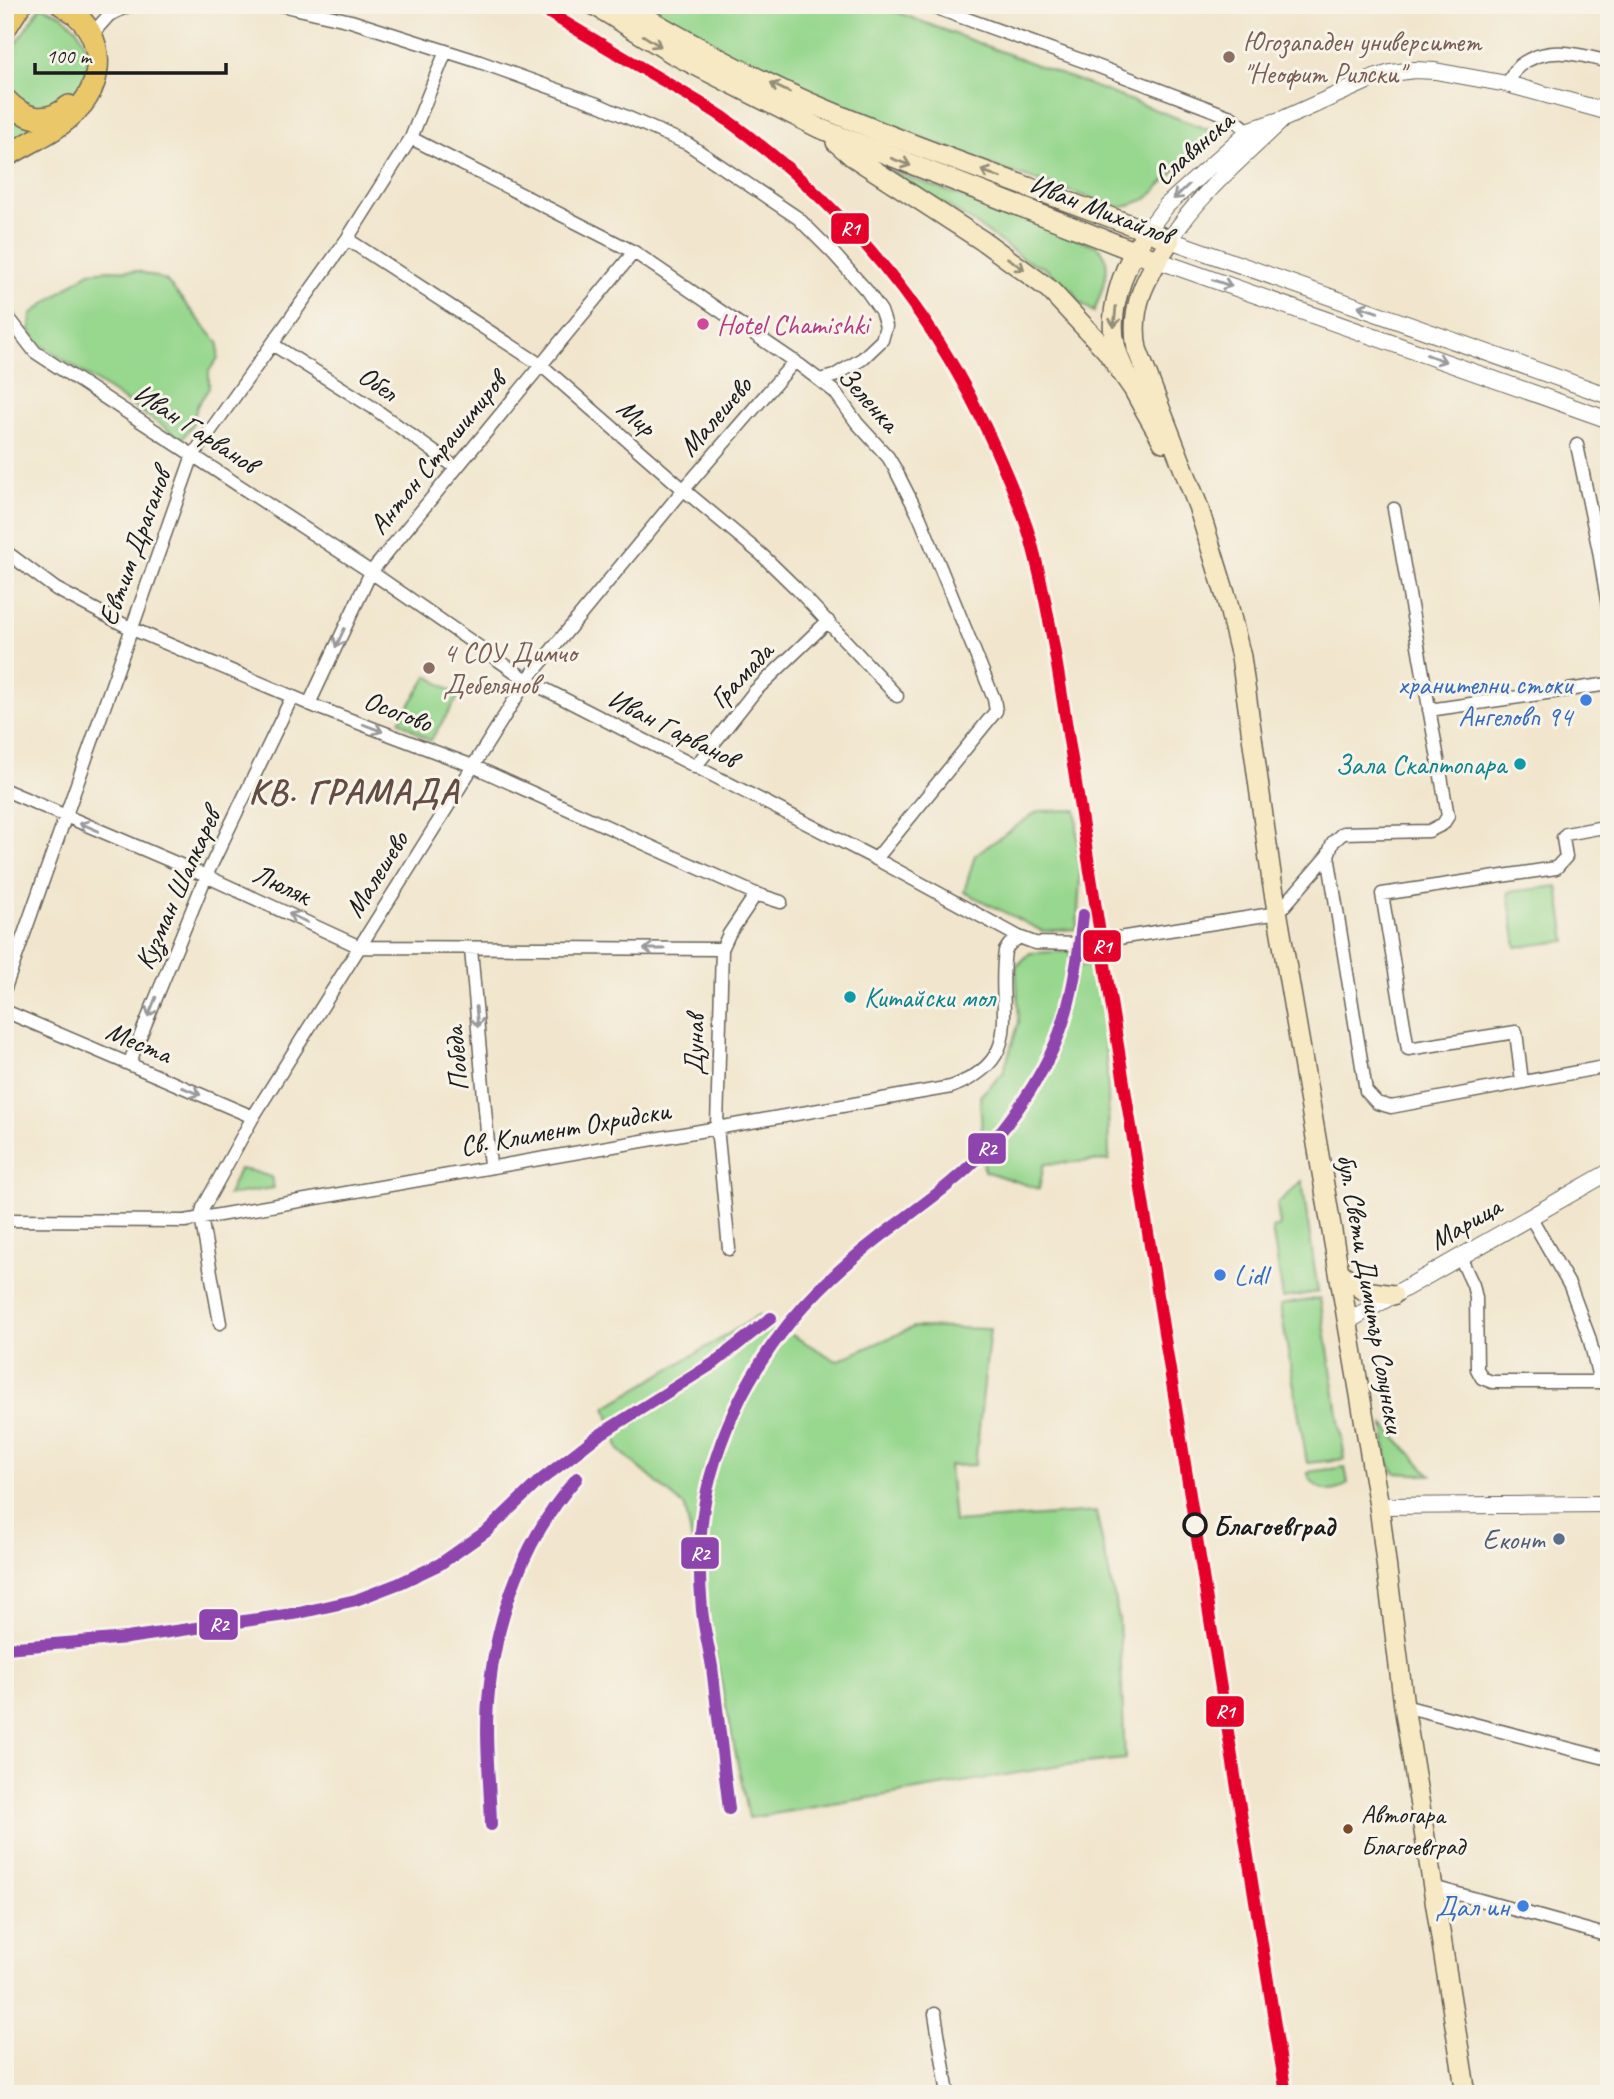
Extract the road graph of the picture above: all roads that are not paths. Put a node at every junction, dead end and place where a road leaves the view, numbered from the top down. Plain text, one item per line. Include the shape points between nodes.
1 (20, 5) edge
2 (62, 5) edge
3 (130, 5) edge
4 (281, 5) edge
5 (594, 5) edge
6 (624, 5) edge
7 (928, 5) edge
8 (5, 29) edge
9 (92, 34) junction
10 (446, 51) junction
11 (1609, 62) edge
12 (1507, 84) junction
13 (90, 89) junction
14 (5, 99) edge
15 (1609, 112) edge
16 (819, 128) junction
17 (1255, 135) junction
18 (411, 138) junction
19 (5, 157) edge
20 (1147, 231) junction
21 (347, 239) junction
22 (1170, 240) junction
23 (634, 252) junction
24 (1133, 252) junction
25 (1157, 260) junction
26 (5, 313) edge
27 (272, 344) junction
28 (795, 361) junction
29 (541, 365) junction
30 (820, 380) junction
31 (1136, 393) junction
32 (1609, 396) edge
33 (1609, 420) edge
34 (1577, 445) dead end
35 (193, 455) junction
36 (455, 467) junction
37 (684, 489) junction
38 (1198, 506) junction
39 (1394, 509) dead end
40 (1609, 540) edge
41 (5, 551) edge
42 (1599, 551) junction
43 (371, 572) junction
44 (1609, 612) edge
45 (828, 621) junction
46 (130, 628) junction
47 (527, 680) junction
48 (1609, 684) edge
49 (897, 696) dead end
50 (292, 697) junction
51 (309, 704) junction
52 (1429, 710) junction
53 (473, 766) junction
54 (695, 767) junction
55 (5, 790) edge
56 (65, 817) junction
57 (1609, 826) edge
58 (1328, 855) junction
59 (876, 859) junction
60 (206, 876) junction
61 (755, 894) junction
62 (781, 902) dead end
63 (1278, 913) junction
64 (1019, 937) junction
65 (359, 947) junction
66 (471, 949) junction
67 (722, 950) junction
68 (5, 988) edge
69 (5, 1011) edge
70 (129, 1064) junction
71 (1609, 1066) edge
72 (1522, 1082) junction
73 (253, 1117) junction
74 (717, 1127) junction
75 (490, 1166) junction
76 (1609, 1172) edge
77 (1530, 1216) junction
78 (201, 1217) junction
79 (5, 1220) edge
80 (729, 1249) dead end
81 (1460, 1257) junction
82 (1339, 1272) junction
83 (1393, 1295) junction
84 (1348, 1321) junction
85 (220, 1323) dead end
86 (1605, 1383) edge
87 (1609, 1504) edge
88 (1379, 1506) junction
89 (1404, 1706) junction
90 (1609, 1759) edge
91 (1433, 1887) junction
92 (1609, 1936) edge
93 (935, 2014) dead end
94 (948, 2094) edge
95 (1466, 2094) edge

1 - 8 main road
2 - 9 main road
3 - 9 street via 109,15
4 - 10 street
5 -> 16 main road, Иван Михайлов via 673,54
20 -> 6 main road, Иван Михайлов via 825,109
7 - 17 street via 1231,117
9 - 13 main road via 98,60
10 - 18 street, Евтим Драганов
10 - 30 street via 597,104 688,144 798,218 866,291 886,326 881,340 862,359
11 - 12 street via 1571,52 1538,55 1517,68
12 - 15 street, Славянска
12 - 17 street, Славянска via 1435,71 1402,71 1374,78
13 - 14 main road via 50,118 27,116
13 - 19 main road via 69,118
16 -> 24 main road, Иван Михайлов
16 -> 31 main road via 852,156 1049,289 1106,350
17 -> 20 street, Славянска via 1167,205
17 - 22 street, Славянска
18 - 21 street, Евтим Драганов
18 - 23 street, Зеленка
20 - 22 main road, Иван Михайлов
20 - 24 main road, бул. Свети Димитър Солунски
21 - 27 street, Евтим Драганов
21 - 29 street, Мир
22 - 25 main road, бул. Свети Димитър Солунски
32 -> 22 street, Иван Михайлов
23 - 28 street, Зеленка
23 - 29 street, Антон Страшимиров
24 - 25 main road, Иван Михайлов
24 -> 31 main road, бул. Свети Димитър Солунски via 1114,312 1114,336
25 -> 33 street, Иван Михайлов
25 - 38 main road, бул. Свети Димитър Солунски via 1138,299 1136,349
26 - 35 street, Иван Гарванов via 35,352
27 - 35 street, Евтим Драганов
27 - 36 street, Обел
28 - 30 street, Зеленка
28 - 37 street, Малешево
29 - 36 street, Антон Страшимиров
29 - 37 street, Мир
30 - 59 street, Зеленка via 835,392 894,467 951,591 996,711
31 - 38 main road, бул. Свети Димитър Солунски
34 - 42 street
35 - 43 street, Иван Гарванов
35 - 46 street, Евтим Драганов
36 - 43 street, Антон Страшимиров
37 - 45 street, Мир via 762,555
37 - 47 street, Малешево
38 - 63 main road, бул. Свети Димитър Солунски via 1241,657
39 - 52 street
40 - 42 street
41 - 46 street, Осогово via 56,589
42 - 44 street
43 - 47 street, Иван Гарванов
43 -> 51 street, Антон Страшимиров
45 - 49 street, Мир
45 - 54 street, Грамада via 755,691
46 - 50 street, Осогово
46 - 56 street, Евтим Драганов
47 - 53 street, Малешево
47 - 54 street, Иван Гарванов
48 - 52 street
50 - 51 street, Осогово
50 - 60 street, Кузман Шапкарев
51 -> 53 street, Осогово
52 - 58 street via 1448,816 1443,824 1429,831 1343,833
53 - 61 street, Осогово
53 - 65 street, Малешево
54 - 59 street, Иван Гарванов
55 - 56 street, Люляк
60 -> 56 street, Люляк
56 - 68 street, Евтим Драганов
57 - 72 street via 1566,834 1566,857 1556,868 1381,894 1408,1049 1516,1032
58 - 63 street
58 - 72 street via 1366,1091 1377,1103 1391,1107
59 - 64 street, Иван Гарванов
65 -> 60 street, Люляк
60 -> 70 street, Кузман Шапкарев
61 - 62 street, Осогово
61 - 67 street, Дунав
63 - 64 street, Иван Гарванов via 1080,943 1035,943
63 - 82 main road, бул. Свети Димитър Солунски
64 - 74 street, Св. Климент Охридски via 1005,951 1002,1041 979,1074 951,1087
65 - 66 street, Люляк
65 - 73 street, Малешево
67 -> 66 street, Люляк
66 -> 75 street, Победа
67 - 74 street, Дунав
69 - 70 street, Места
70 -> 73 street, Места
71 - 72 street
73 - 78 street, Малешево
74 - 75 street, Св. Климент Охридски
74 - 80 street, Дунав
75 - 78 street, Св. Климент Охридски
76 - 77 street, Марица
77 - 81 street, Марица
77 - 86 street via 1570,1286
78 - 79 street, Св. Климент Охридски via 185,1221
78 - 85 street
81 - 83 street, Марица
81 - 86 street via 1475,1292 1477,1369 1482,1378 1492,1382
82 - 83 main road via 1365,1291
82 - 84 main road, бул. Свети Димитър Солунски
83 - 84 street, Марица
84 - 88 main road, бул. Свети Димитър Солунски
87 - 88 street
88 - 89 main road, бул. Свети Димитър Солунски
89 - 90 street
89 - 91 main road, бул. Свети Димитър Солунски
91 - 92 street
91 - 95 main road, бул. Свети Димитър Солунски
93 - 94 street

